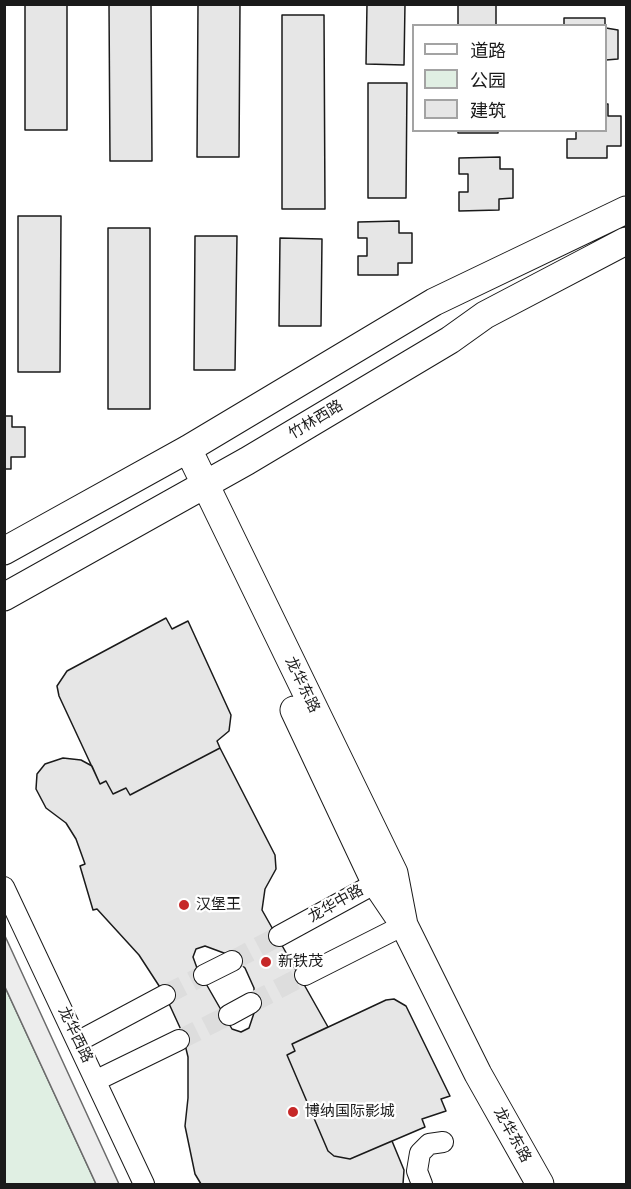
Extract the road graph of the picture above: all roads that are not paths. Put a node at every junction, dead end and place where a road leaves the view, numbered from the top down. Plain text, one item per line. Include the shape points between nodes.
1 (627, 210) edge
2 (627, 241) edge
3 (181, 453) junction
4 (198, 489) junction
5 (4, 551) edge
6 (4, 597) edge
7 (385, 878) junction
8 (4, 887) edge
9 (404, 925) junction
10 (279, 936) tunnel mouth
11 (232, 961) tunnel mouth
12 (204, 975) tunnel mouth
13 (305, 975) tunnel mouth
14 (165, 995) tunnel mouth
15 (251, 1003) tunnel mouth
16 (229, 1015) tunnel mouth
17 (179, 1040) tunnel mouth
18 (79, 1041) junction
19 (96, 1080) junction
20 (442, 1142) dead end
21 (144, 1185) edge
22 (422, 1185) edge
23 (540, 1185) edge

1 - 3 main road via 434,302
2 - 4 main road, 竹林西路 via 485,315 450,340
3 - 4 main road, 龙华东路
3 - 5 main road
4 - 6 main road, 竹林西路
4 - 7 main road, 龙华东路
7 - 9 main road, 龙华东路
7 - 10 street, 龙华中路
8 - 18 street, 龙华西路
9 - 13 street
9 - 23 main road, 龙华东路 via 478,1074
11 - 12 street
14 - 18 street
15 - 16 street
17 - 19 street
18 - 19 street, 龙华西路
19 - 21 street, 龙华西路
20 - 22 street via 429,1144 420,1153 417,1171

